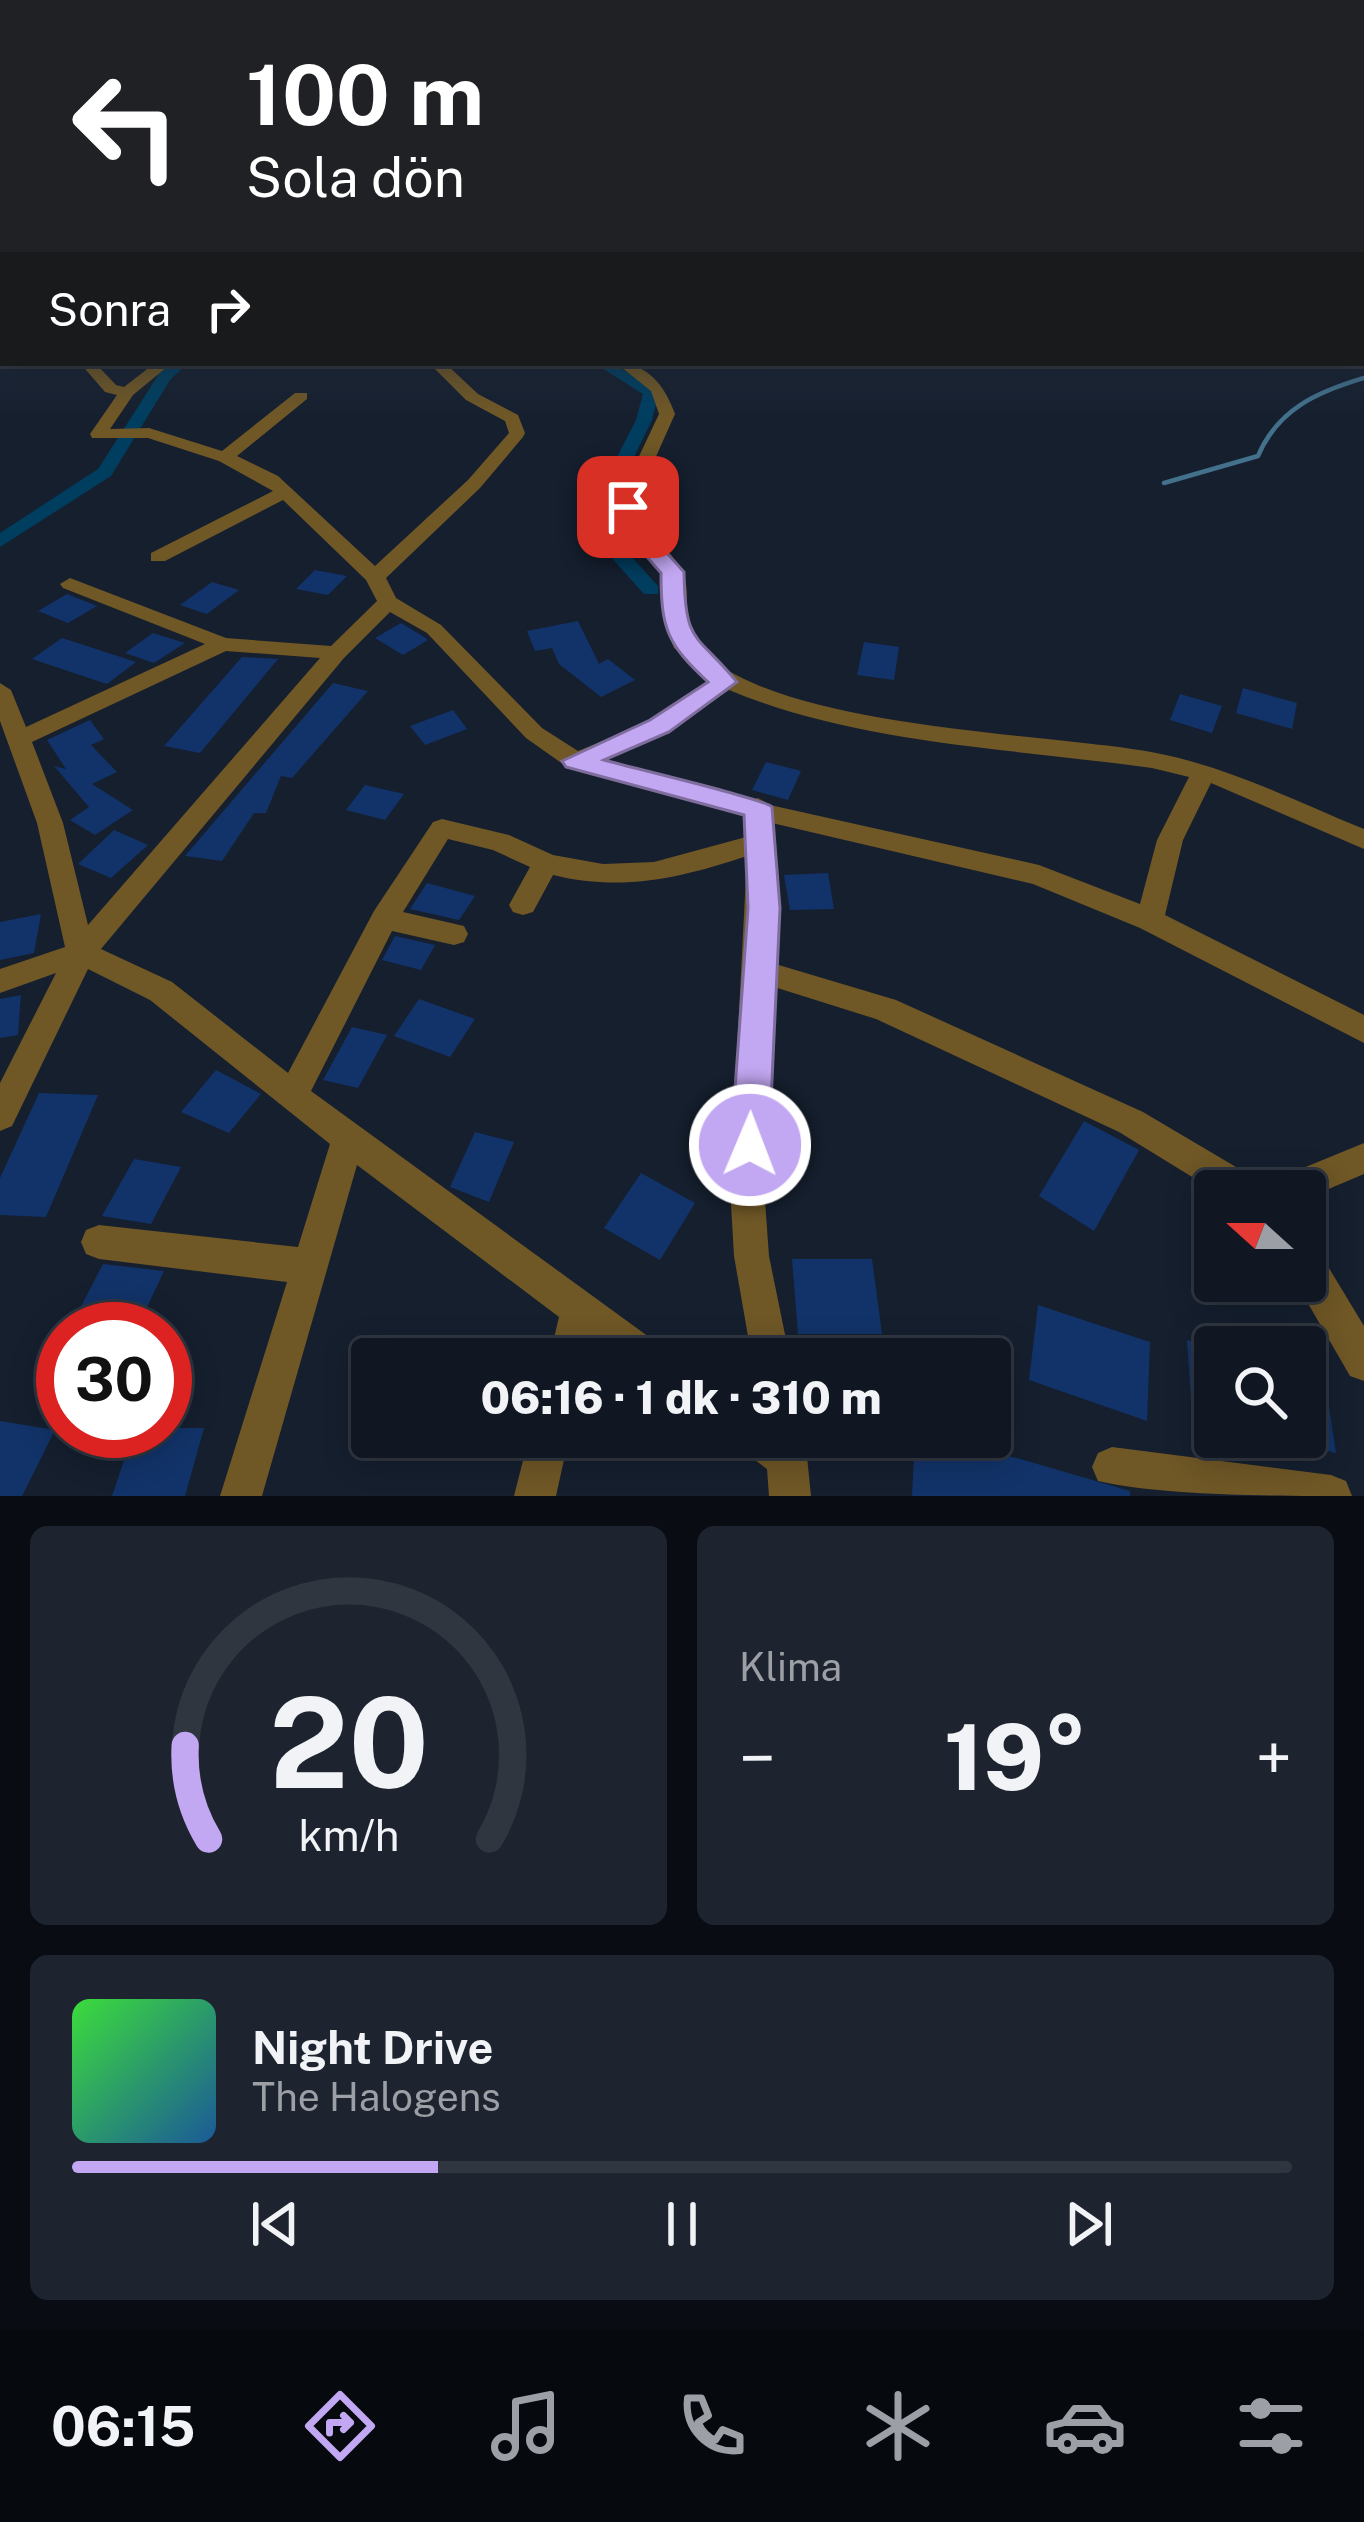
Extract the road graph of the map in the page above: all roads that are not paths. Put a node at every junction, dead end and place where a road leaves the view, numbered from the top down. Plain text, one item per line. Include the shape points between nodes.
1 (90, 366) edge
2 (160, 366) edge
3 (439, 366) edge
4 (626, 366) edge
5 (127, 392) junction
6 (301, 396) dead end
7 (225, 457) junction
8 (285, 492) junction
9 (158, 557) dead end
10 (375, 577) junction
11 (70, 584) dead end
12 (388, 602) junction
13 (223, 644) junction
14 (336, 653) junction
15 (724, 682) junction
16 (0, 690) edge
17 (21, 738) junction
18 (576, 761) junction
19 (1204, 772) junction
20 (758, 807) junction
21 (1364, 840) edge
22 (761, 842) junction
23 (546, 863) junction
24 (523, 905) dead end
25 (385, 919) junction
26 (1150, 920) junction
27 (454, 934) dead end
28 (81, 953) junction
29 (757, 970) junction
30 (0, 981) edge
31 (1364, 1030) edge
32 (294, 1093) junction
33 (0, 1117) edge
34 (348, 1139) junction
35 (1364, 1158) edge
36 (1211, 1170) edge
37 (1326, 1174) edge
38 (99, 1242) dead end
39 (312, 1267) junction
40 (1326, 1298) edge
41 (579, 1312) junction
42 (573, 1338) edge
43 (616, 1338) edge
44 (767, 1338) edge
45 (1364, 1362) edge
46 (544, 1458) edge
47 (1112, 1467) dead end
48 (241, 1496) edge
49 (535, 1496) edge
50 (1331, 1496) edge

1 - 5 street via 111,389
2 - 5 street
3 - 10 street via 472,397 512,418 517,433
4 - 15 street via 658,388 667,414 633,488 629,520 673,572 673,617 686,649
5 - 7 street via 98,434 149,433
6 - 7 street
7 - 8 street
8 - 9 street
8 - 10 street
10 - 12 street
11 - 13 street
12 - 14 street
12 - 18 street via 434,629 534,733
13 - 14 street
13 - 17 street
14 - 28 street
15 - 18 street via 660,726
15 - 19 street via 806,710
16 - 17 street
17 - 28 street
18 - 20 street
19 - 21 street
19 - 26 street via 1170,840
20 - 22 street
20 - 26 street via 1039,875
22 - 23 street via 619,879
22 - 29 street
23 - 24 street
23 - 25 street via 442,828
25 - 27 street
25 - 32 street
26 - 31 street
28 - 30 street
28 - 32 street via 161,992
28 - 33 street
29 - 36 street via 884,1009 1131,1122
29 - 44 street via 750,1240
32 - 34 street
34 - 39 street
34 - 41 street
35 - 37 street
38 - 39 street
39 - 48 street
40 - 45 street
41 - 42 street
41 - 43 street
46 - 49 street
47 - 50 street

